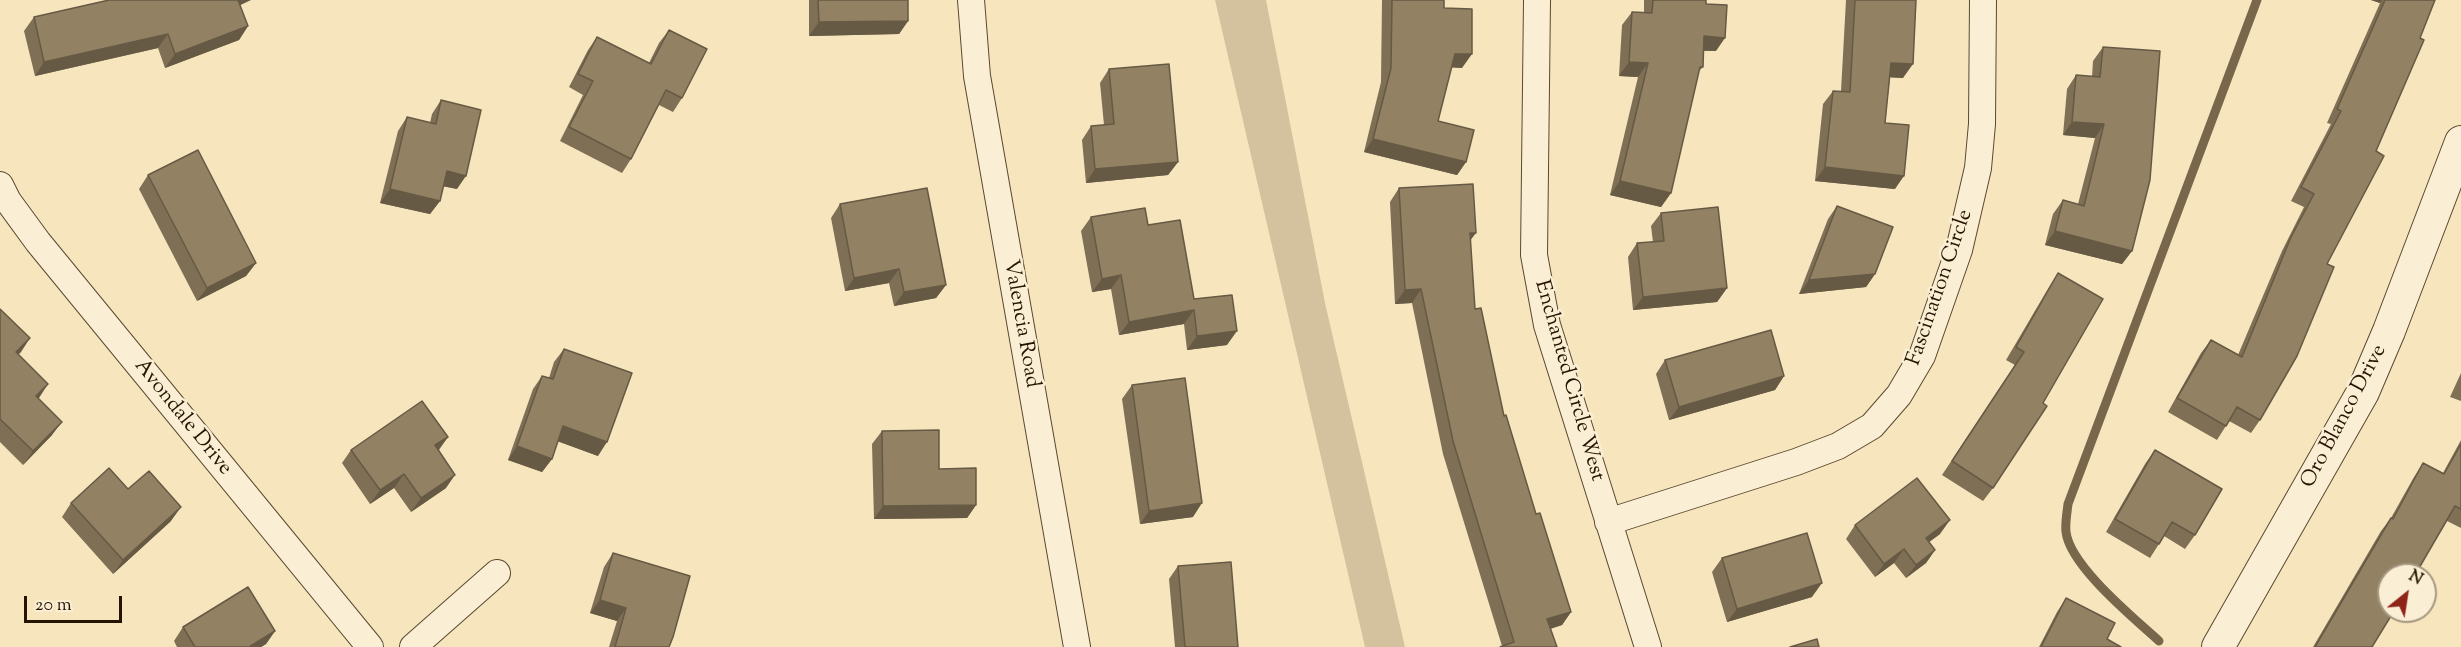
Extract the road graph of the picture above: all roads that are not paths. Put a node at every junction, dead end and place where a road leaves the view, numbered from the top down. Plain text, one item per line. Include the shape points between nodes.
1 (971, 0) edge
2 (1537, 0) edge
3 (1983, 0) edge
4 (2461, 142) edge
5 (0, 185) edge
6 (1608, 522) junction
7 (497, 573) dead end
8 (370, 647) edge
9 (413, 647) edge
10 (1077, 647) edge
11 (1648, 647) edge
12 (2218, 647) edge

1 - 10 street, Valencia Road via 977,76
2 - 6 street, Enchanted Circle West via 1534,255 1547,326
3 - 6 street, Fascination Circle via 1982,124 1974,186 1959,250 1922,356 1899,395 1872,426 1838,446
4 - 12 street, Oro Blanco Drive via 2363,392
5 - 8 street, Avondale Drive via 38,242
6 - 11 street, Enchanted Circle West
7 - 9 street

